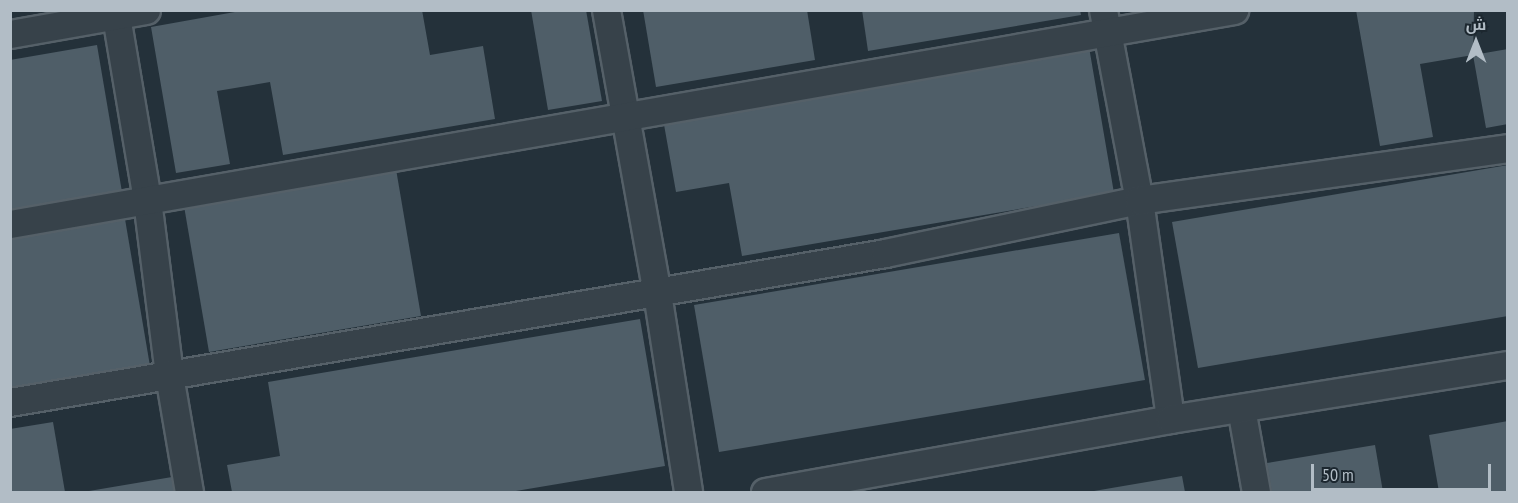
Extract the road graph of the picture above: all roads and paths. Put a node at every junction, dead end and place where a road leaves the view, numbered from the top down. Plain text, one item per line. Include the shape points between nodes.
1 (146, 10) edge
2 (606, 10) edge
3 (1234, 10) edge
4 (116, 16) junction
5 (1105, 22) edge
6 (10, 34) edge
7 (623, 117) junction
8 (1508, 148) edge
9 (147, 200) junction
10 (1139, 200) junction
11 (10, 224) edge
12 (657, 293) junction
13 (1508, 365) edge
14 (169, 375) junction
15 (10, 402) edge
16 (1241, 408) junction
17 (1170, 419) junction
18 (838, 487) edge
19 (189, 492) edge
20 (688, 492) edge
21 (765, 492) edge
22 (1256, 492) edge

1 - 4 street
2 - 7 street
3 - 5 street
4 - 6 street
4 - 9 street
5 - 7 street
5 - 10 street
7 - 9 street
7 - 12 street
8 - 10 street
9 - 11 street
9 - 14 street
10 - 12 street via 885,253
10 - 17 street
12 - 14 street
12 - 20 street
13 - 16 street
14 - 15 street
14 - 19 street
16 - 17 street
16 - 22 street
17 - 18 street via 922,462
18 - 21 street

